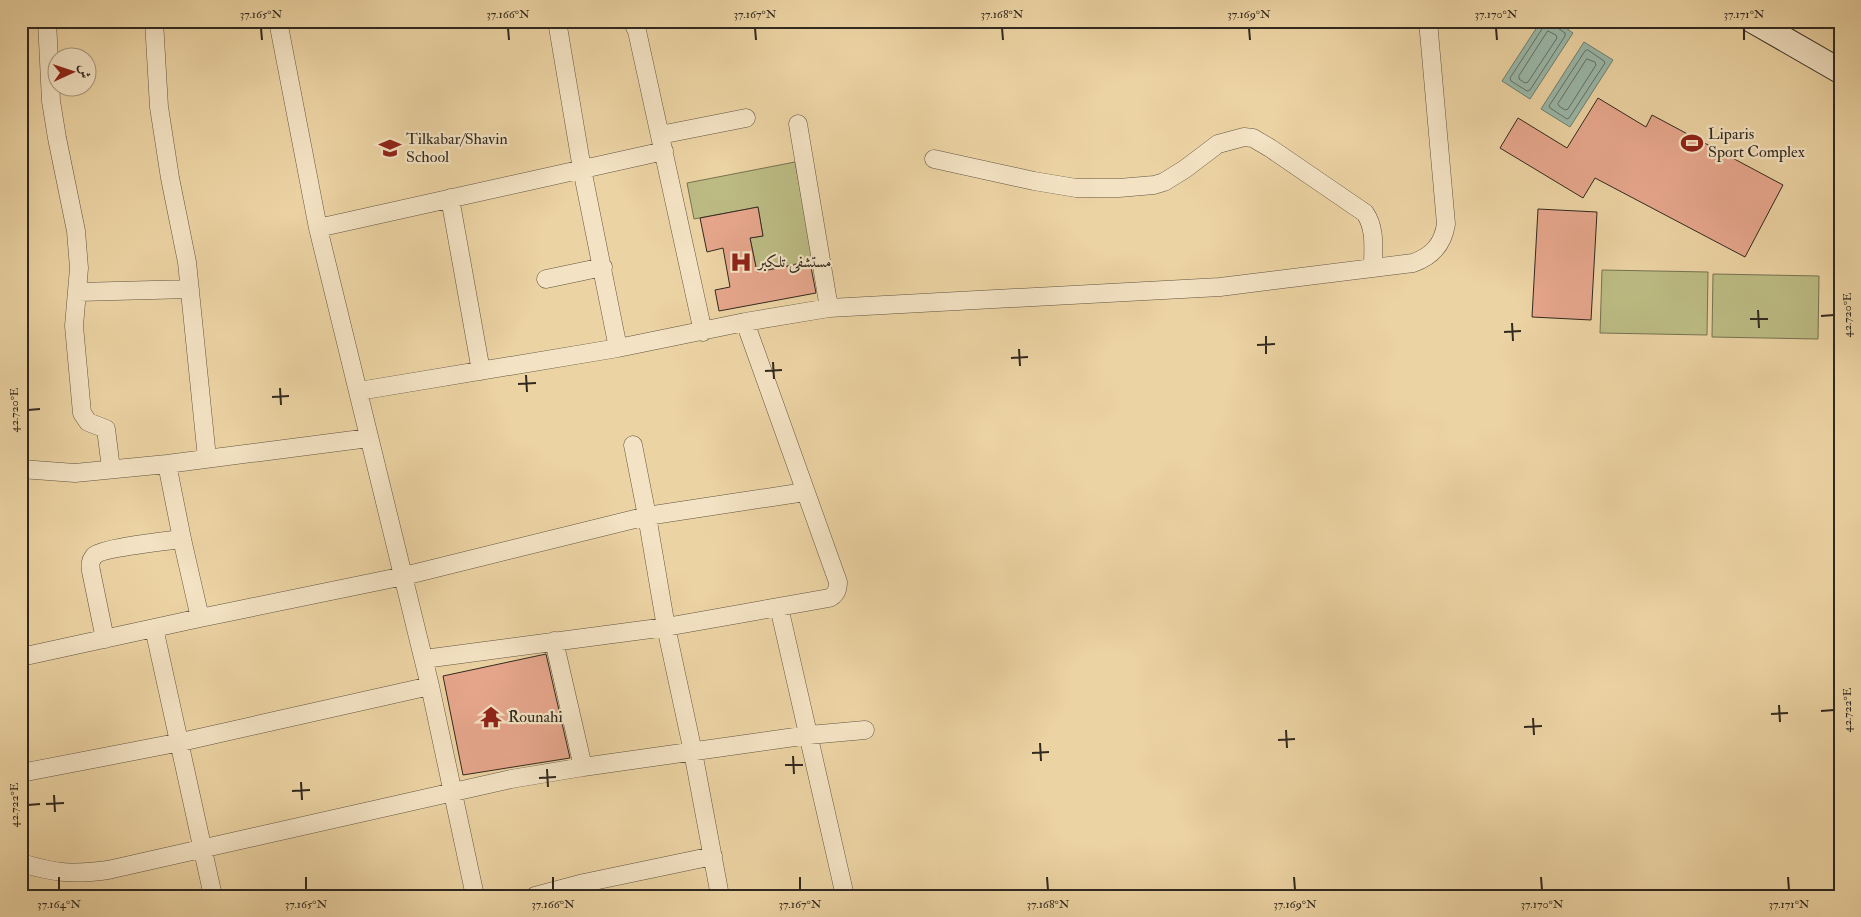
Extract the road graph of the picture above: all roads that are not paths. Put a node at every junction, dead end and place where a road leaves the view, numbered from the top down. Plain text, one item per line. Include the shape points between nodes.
1 (47, 21) edge
2 (154, 21) edge
3 (278, 21) edge
4 (557, 21) edge
5 (632, 21) edge
6 (1428, 21) edge
7 (1753, 21) edge
8 (1840, 71) edge
9 (746, 118) dead end
10 (798, 124) dead end
11 (662, 143) junction
12 (934, 159) dead end
13 (582, 169) junction
14 (450, 198) junction
15 (318, 228) junction
16 (1373, 267) junction
17 (603, 268) junction
18 (546, 279) dead end
19 (190, 289) junction
20 (78, 292) junction
21 (829, 308) junction
22 (745, 322) junction
23 (703, 332) junction
24 (618, 348) junction
25 (481, 371) junction
26 (359, 391) junction
27 (369, 438) junction
28 (633, 445) dead end
29 (207, 458) junction
30 (168, 464) junction
31 (21, 469) edge
32 (111, 469) junction
33 (805, 492) junction
34 (647, 516) junction
35 (182, 539) junction
36 (404, 576) junction
37 (779, 607) junction
38 (200, 618) junction
39 (666, 627) junction
40 (154, 628) junction
41 (105, 638) junction
42 (554, 641) junction
43 (21, 657) edge
44 (424, 659) junction
45 (430, 686) junction
46 (865, 730) dead end
47 (809, 735) junction
48 (181, 742) junction
49 (693, 752) junction
50 (583, 767) junction
51 (21, 774) edge
52 (453, 792) junction
53 (203, 848) junction
54 (713, 856) junction
55 (21, 863) edge
56 (586, 890) edge
57 (213, 896) edge
58 (475, 896) edge
59 (535, 896) edge
60 (720, 896) edge
61 (845, 896) edge

1 - 20 street via 51,102 76,231
2 - 19 street via 159,107
3 - 15 street
4 - 13 street
5 - 11 street
6 - 16 street via 1446,201 1445,233 1436,249 1422,260
7 - 8 main road
9 - 11 street
10 - 21 street
11 - 13 street
11 - 23 street
12 - 16 street via 1076,188 1119,188 1164,182 1218,144 1244,137 1253,138 1365,214 1373,230
13 - 14 street
13 - 17 street
14 - 15 street
14 - 25 street
15 - 26 street
16 - 21 street via 1220,287
17 - 18 street
17 - 24 street
19 - 20 street
19 - 29 street
20 - 32 street via 74,326 82,413 88,422 106,429
21 - 22 street
22 - 23 street
22 - 33 street
23 - 24 street
24 - 25 street
25 - 26 street
26 - 27 street
27 - 29 street
27 - 36 street
28 - 34 street
29 - 30 street
30 - 32 street
30 - 35 street
31 - 32 street via 75,473
33 - 34 street
33 - 37 street via 838,587 829,598
34 - 36 street
34 - 39 street
35 - 38 street
35 - 41 street via 104,551 93,557 91,571
36 - 38 street
36 - 44 street
37 - 39 street
37 - 47 street
38 - 40 street
39 - 42 street
39 - 49 street
40 - 41 street
40 - 48 street
41 - 43 street
42 - 44 street
42 - 50 street
44 - 45 street
45 - 48 street
45 - 52 street
46 - 47 street
47 - 49 street
47 - 61 street
48 - 51 street
48 - 53 street
49 - 50 street
49 - 54 street
50 - 52 street
52 - 53 street
52 - 58 street
53 - 55 street via 88,873 48,871
53 - 57 street
54 - 56 street
54 - 60 street
56 - 59 street

